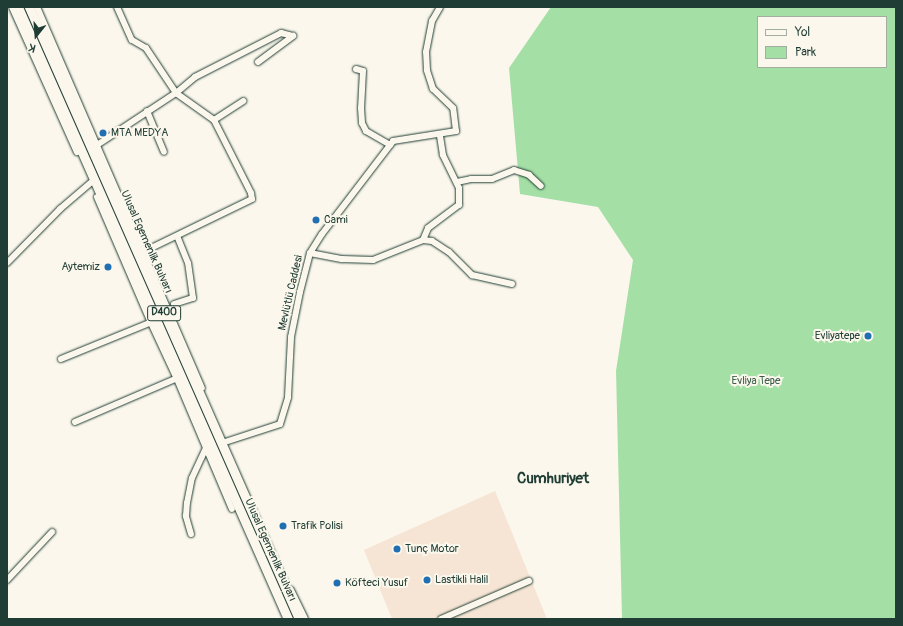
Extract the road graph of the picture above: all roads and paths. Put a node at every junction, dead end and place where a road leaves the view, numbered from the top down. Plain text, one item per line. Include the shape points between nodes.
1 (12, 7) edge
2 (18, 7) edge
3 (29, 7) edge
4 (37, 7) edge
5 (117, 7) edge
6 (440, 7) edge
7 (258, 62) dead end
8 (356, 69) dead end
9 (176, 93) junction
10 (243, 101) dead end
11 (147, 111) junction
12 (214, 120) junction
13 (440, 135) junction
14 (390, 145) junction
15 (90, 149) junction
16 (164, 152) dead end
17 (93, 182) junction
18 (456, 182) junction
19 (541, 186) dead end
20 (177, 236) junction
21 (423, 240) junction
22 (143, 252) junction
23 (310, 253) junction
24 (7, 262) edge
25 (512, 284) dead end
26 (174, 304) dead end
27 (154, 321) junction
28 (61, 359) dead end
29 (179, 378) junction
30 (75, 422) dead end
31 (224, 442) junction
32 (206, 448) junction
33 (232, 509) dead end
34 (52, 532) dead end
35 (191, 534) dead end
36 (7, 580) edge
37 (284, 580) junction
38 (529, 581) dead end
39 (288, 619) edge
40 (300, 619) edge
41 (305, 619) edge
42 (441, 619) edge

1 - 17 street
2 - 15 highway, Ulusal Egemenlik Bulvarı / D400
3 - 15 highway, Ulusal Egemenlik Bulvarı / D400
4 - 15 street
5 - 9 street via 132,40 146,48
6 - 13 street via 432,21 427,70 433,89 453,108 456,131
7 - 9 street via 293,36 282,33 229,58 195,76
8 - 14 street via 363,71 362,123 366,131
9 - 11 street
9 - 12 street
10 - 12 street
11 - 15 street
11 - 16 street
12 - 20 street via 252,199
13 - 14 street via 393,141
13 - 18 street via 443,155
14 - 23 street, Mevlütlü Caddesi
15 - 17 highway, Ulusal Egemenlik Bulvarı / D400
15 - 22 street
15 - 31 highway, Ulusal Egemenlik Bulvarı / D400
17 - 24 street via 60,209
17 - 27 highway, Ulusal Egemenlik Bulvarı / D400
18 - 19 street via 492,179 514,170 528,175
18 - 21 street via 459,188 459,205 428,228
20 - 22 street
20 - 26 street via 188,263 193,298
21 - 23 street via 372,260 342,259
21 - 25 street via 432,241 449,252 472,274
22 - 31 street
23 - 31 street, Mevlütlü Caddesi via 291,337 288,397 280,424
27 - 28 street
27 - 29 highway, Ulusal Egemenlik Bulvarı / D400
29 - 30 street
29 - 32 street
29 - 39 highway, Ulusal Egemenlik Bulvarı / D400
31 - 37 highway, Ulusal Egemenlik Bulvarı / D400
32 - 33 street
32 - 35 street via 192,478 187,503 186,516
34 - 36 street
37 - 40 highway, Ulusal Egemenlik Bulvarı / D400
37 - 41 street
38 - 42 street

